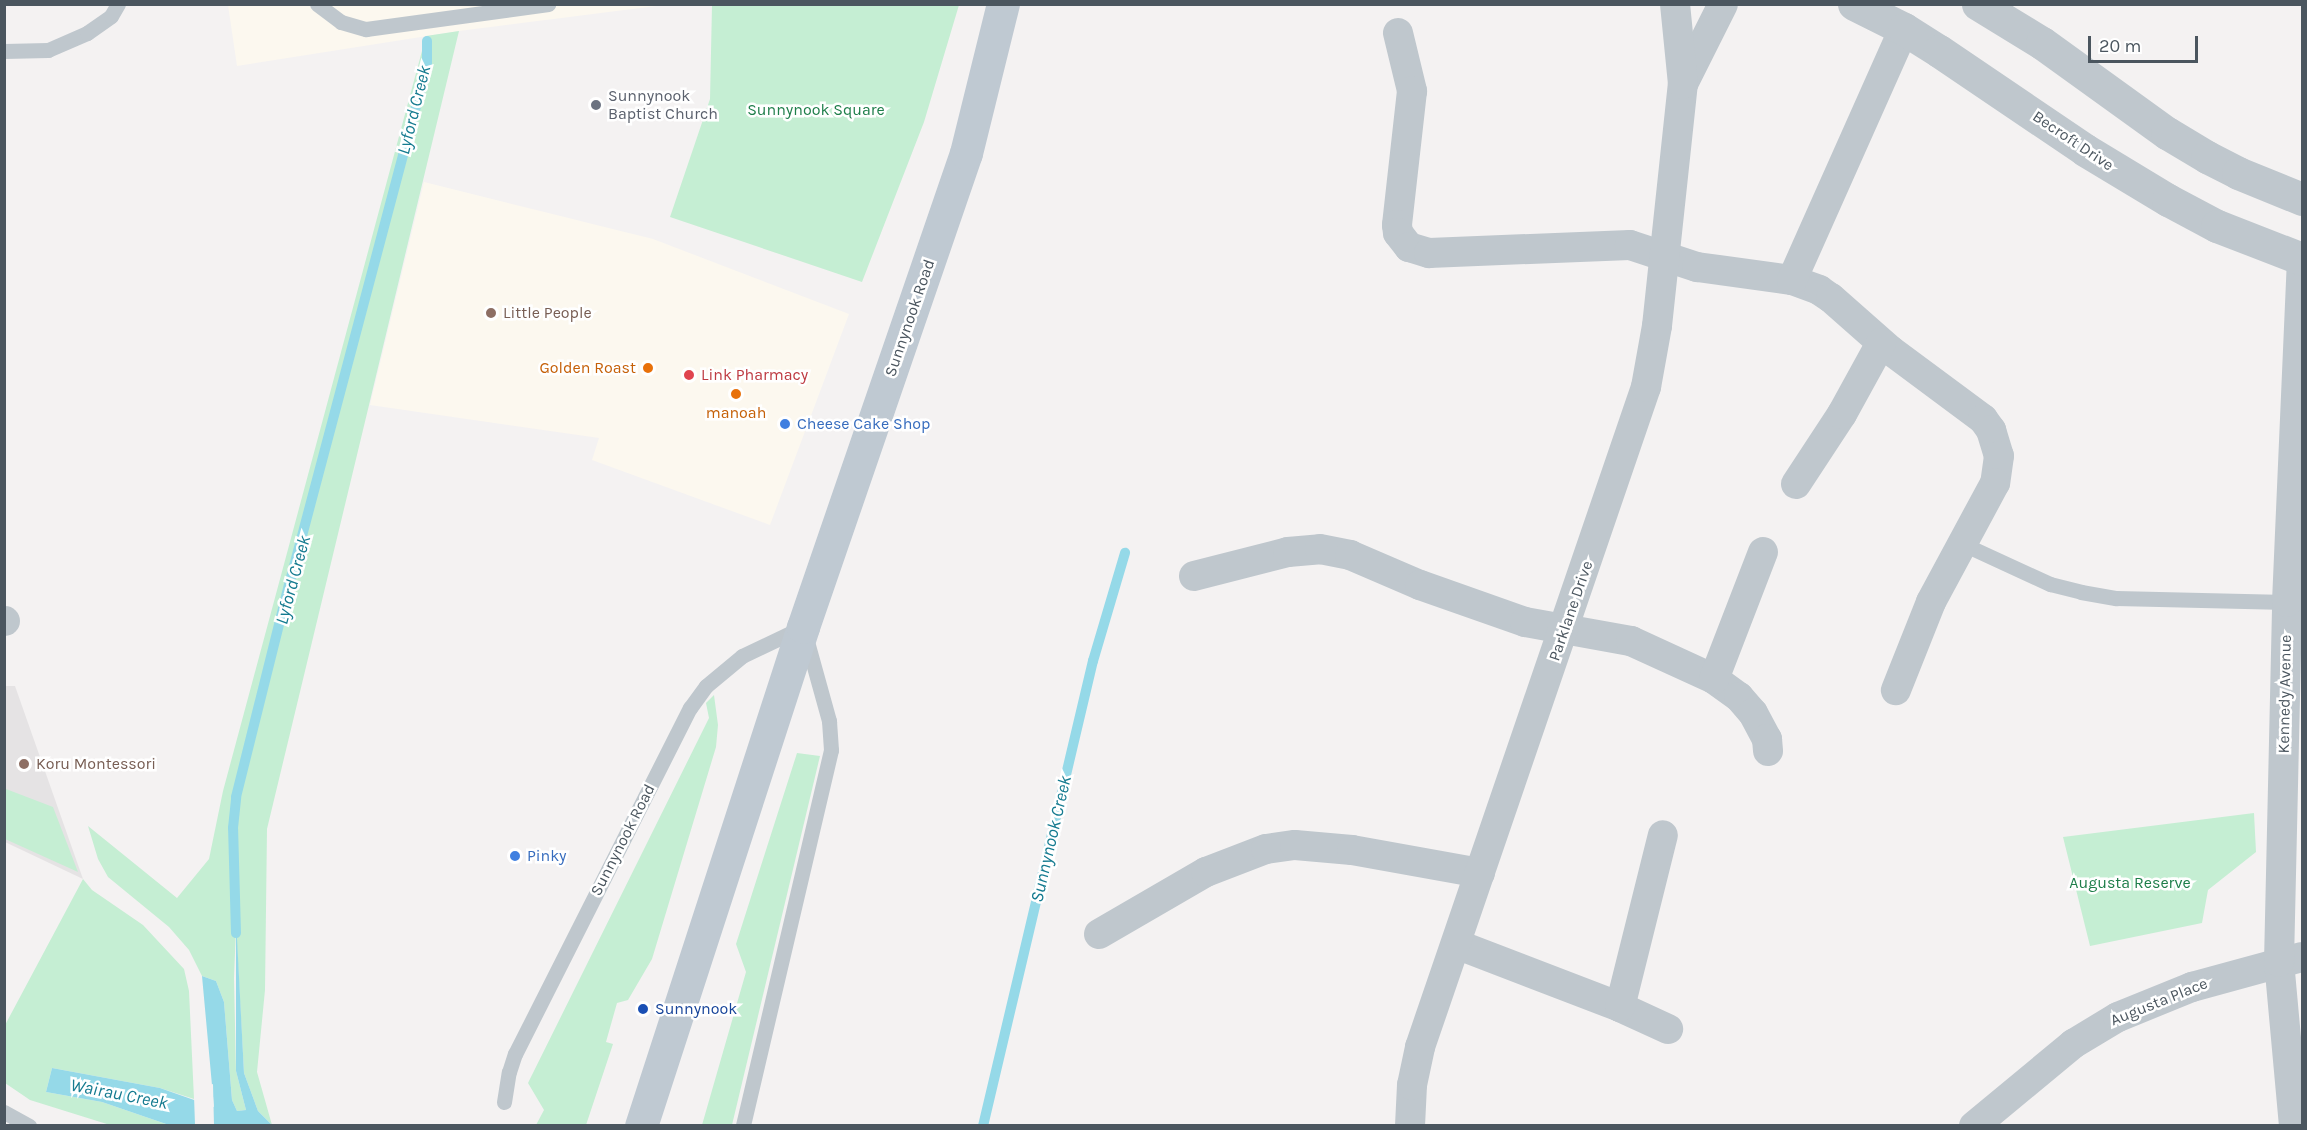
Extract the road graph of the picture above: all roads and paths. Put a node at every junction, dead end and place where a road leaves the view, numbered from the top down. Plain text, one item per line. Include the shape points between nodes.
1 (118, 4) edge
2 (317, 4) edge
3 (548, 4) edge
4 (1003, 4) edge
5 (1675, 4) edge
6 (1723, 4) edge
7 (1854, 4) edge
8 (1978, 4) edge
9 (1904, 29) junction
10 (1398, 33) dead end
11 (4, 51) edge
12 (1683, 84) junction
13 (2302, 199) edge
14 (1665, 256) junction
15 (2302, 261) edge
16 (1792, 280) junction
17 (1881, 343) junction
18 (1796, 484) dead end
19 (1963, 544) junction
20 (1762, 552) dead end
21 (1194, 576) dead end
22 (2287, 602) junction
23 (803, 627) junction
24 (1564, 630) junction
25 (1714, 679) junction
26 (1896, 690) dead end
27 (1768, 751) dead end
28 (1664, 835) dead end
29 (1480, 873) junction
30 (1099, 934) dead end
31 (1456, 944) junction
32 (2291, 959) edge
33 (1620, 1007) junction
34 (1668, 1029) dead end
35 (504, 1102) dead end
36 (4, 1112) edge
37 (29, 1125) edge
38 (641, 1125) edge
39 (742, 1125) edge
40 (1410, 1125) edge
41 (1975, 1125) edge
42 (2294, 1125) edge

1 - 11 lane via 111,16 87,33 48,50
2 - 3 lane via 341,22 366,29
4 - 23 main road, Sunnynook Road via 966,153
5 - 12 street, Parklane Drive
6 - 12 street, Parklane Drive
7 - 9 street, Becroft Drive
8 - 13 street via 2042,43 2206,157
9 - 15 street, Becroft Drive via 2115,169 2217,226
9 - 16 street
10 - 14 street via 1412,91 1396,214 1398,233 1409,247 1429,253 1630,245
12 - 14 street, Parklane Drive
14 - 16 street via 1697,267
14 - 24 street, Parklane Drive via 1646,387
15 - 22 street, Kennedy Avenue
16 - 17 street via 1825,294
17 - 18 street via 1842,414
17 - 19 street via 1973,409 1991,430 1999,456 1995,483
19 - 22 lane via 2050,584 2081,592 2116,598
19 - 26 street via 1931,602
20 - 25 street
21 - 24 street via 1288,552 1335,551 1525,622
22 - 32 street, Kennedy Avenue
23 - 35 lane, Sunnynook Road via 742,656 706,686 690,708 515,1054
23 - 38 main road, Sunnynook Road
23 - 39 lane via 829,721 831,750
24 - 25 street via 1631,641
24 - 29 street, Parklane Drive
25 - 27 street via 1753,713 1767,739
28 - 33 street
29 - 30 street via 1352,850 1294,845 1206,872
29 - 31 street, Parklane Drive
31 - 33 street
31 - 40 street, Parklane Drive via 1418,1057
32 - 41 street, Augusta Place via 2192,987 2118,1017 2064,1051
32 - 42 street, Kennedy Avenue
33 - 34 street
36 - 37 lane

